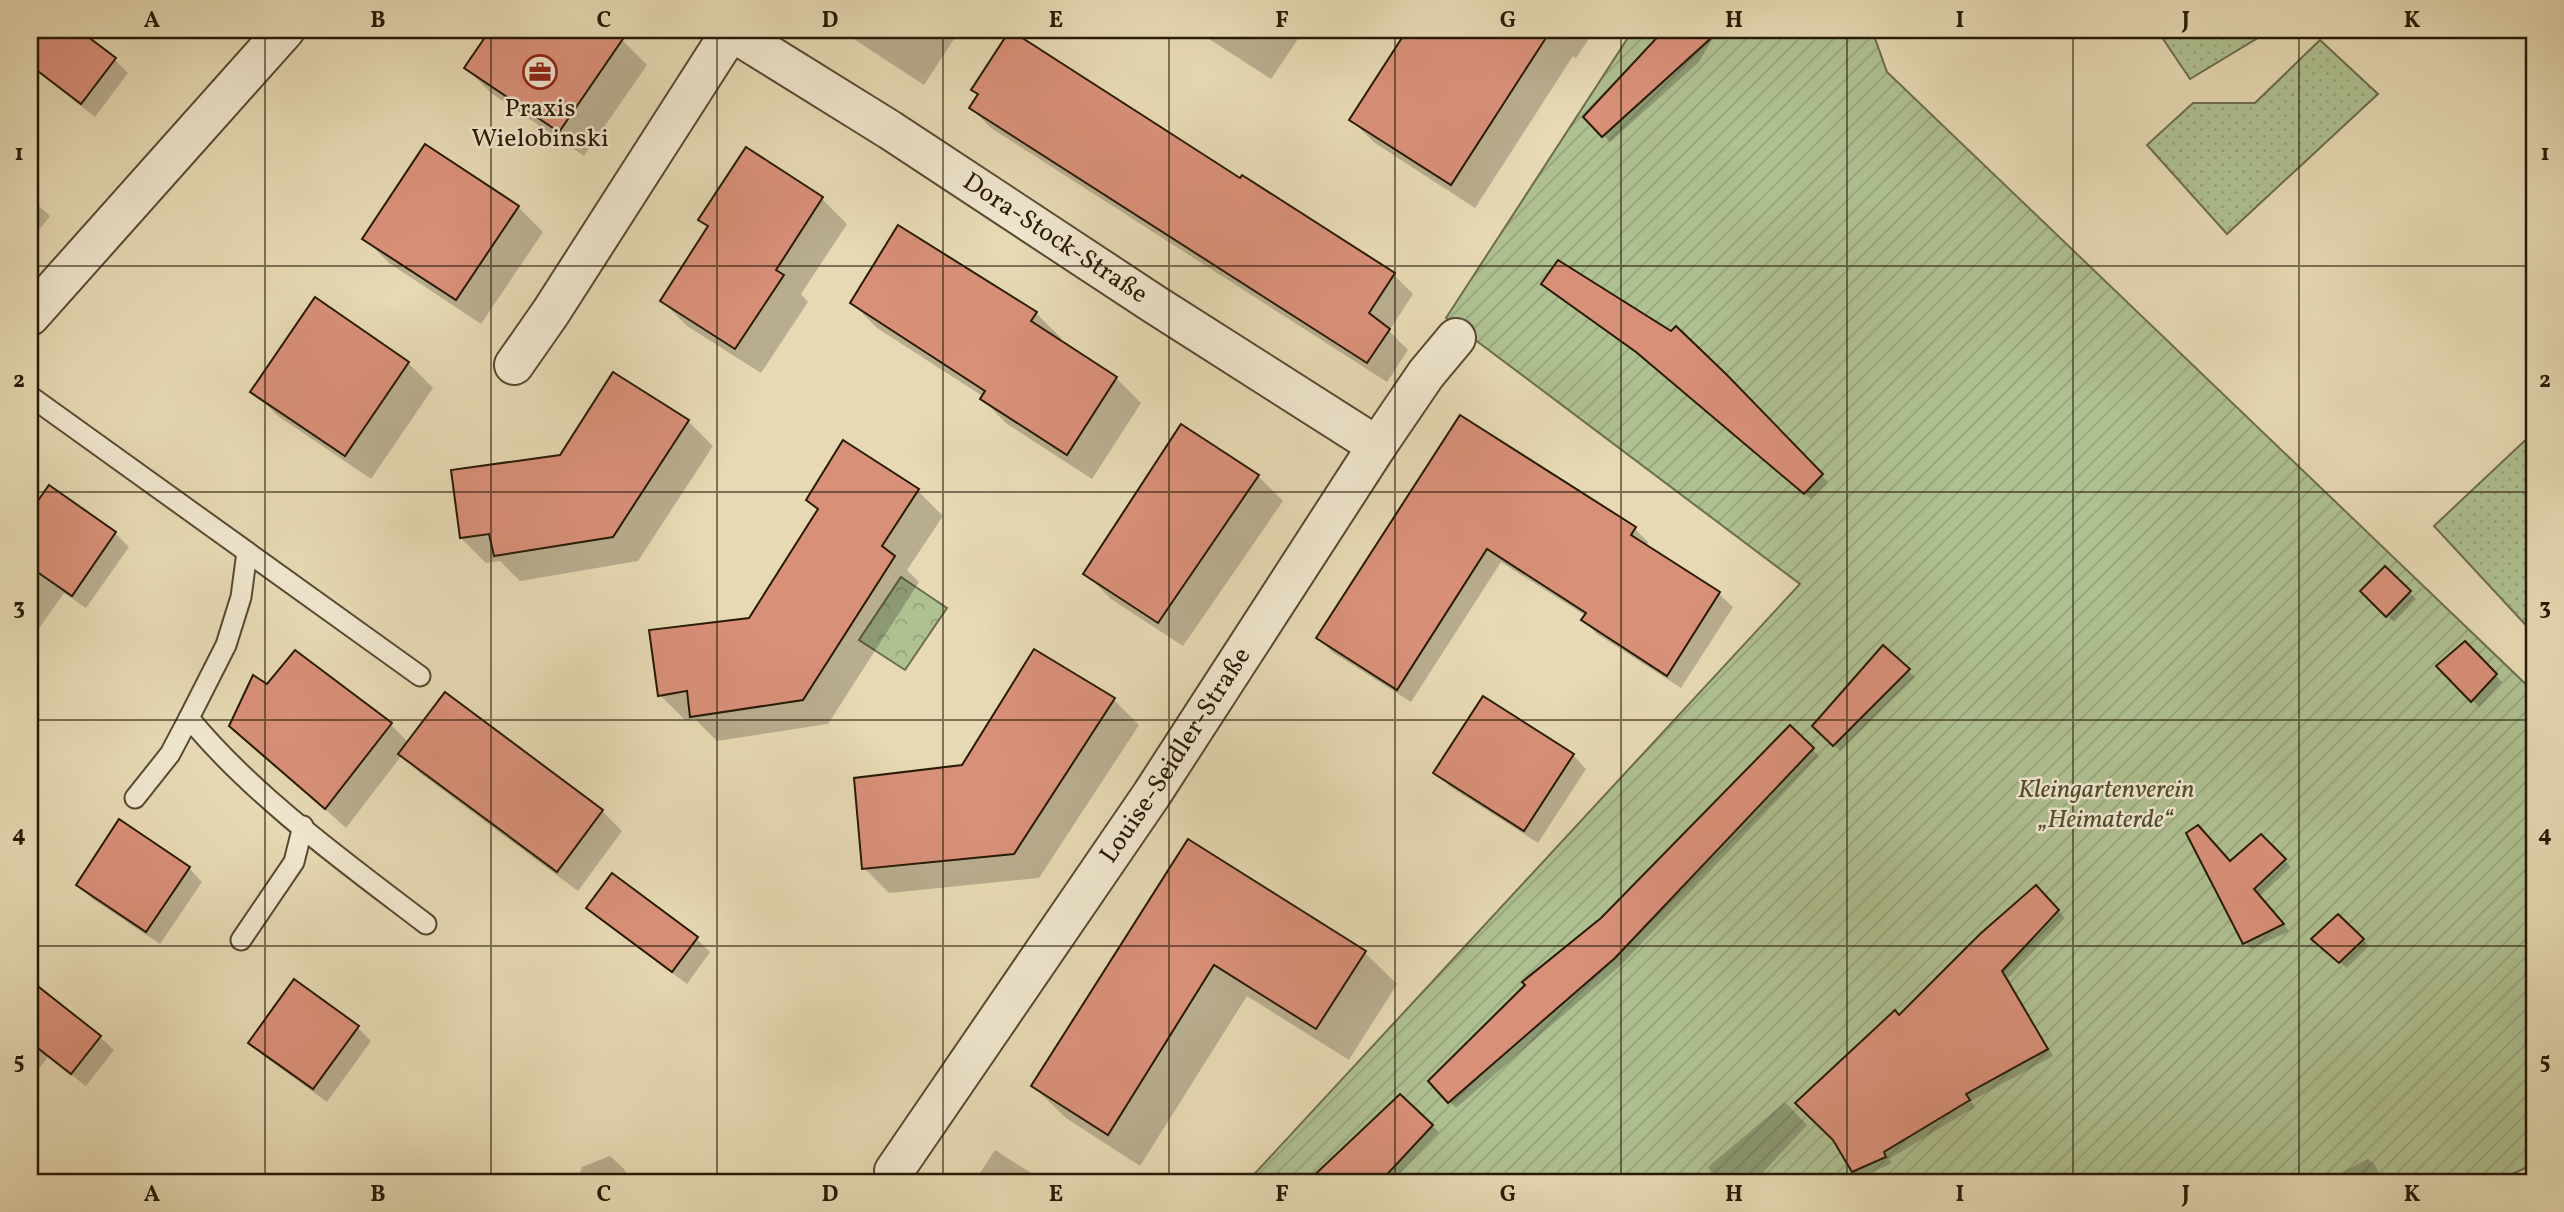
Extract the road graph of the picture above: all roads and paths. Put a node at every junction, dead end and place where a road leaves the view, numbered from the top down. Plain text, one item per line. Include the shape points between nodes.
1 (285, 30) edge
2 (730, 30) edge
3 (30, 316) edge
4 (1456, 338) dead end
5 (514, 365) dead end
6 (30, 396) edge
7 (1377, 446) junction
8 (247, 552) junction
9 (420, 676) dead end
10 (189, 718) junction
11 (135, 798) dead end
12 (303, 826) junction
13 (426, 924) dead end
14 (241, 940) dead end
15 (894, 1171) dead end

1 - 3 street
2 - 5 street, Dora-Stock-Straße
2 - 7 street, Dora-Stock-Straße
4 - 7 street, Louise-Seidler-Straße
6 - 8 lane
7 - 15 street, Louise-Seidler-Straße via 1160,782
8 - 9 lane
8 - 10 lane via 241,597 226,645
10 - 11 lane via 170,754
10 - 12 lane via 208,741
12 - 13 lane
12 - 14 lane via 294,862

